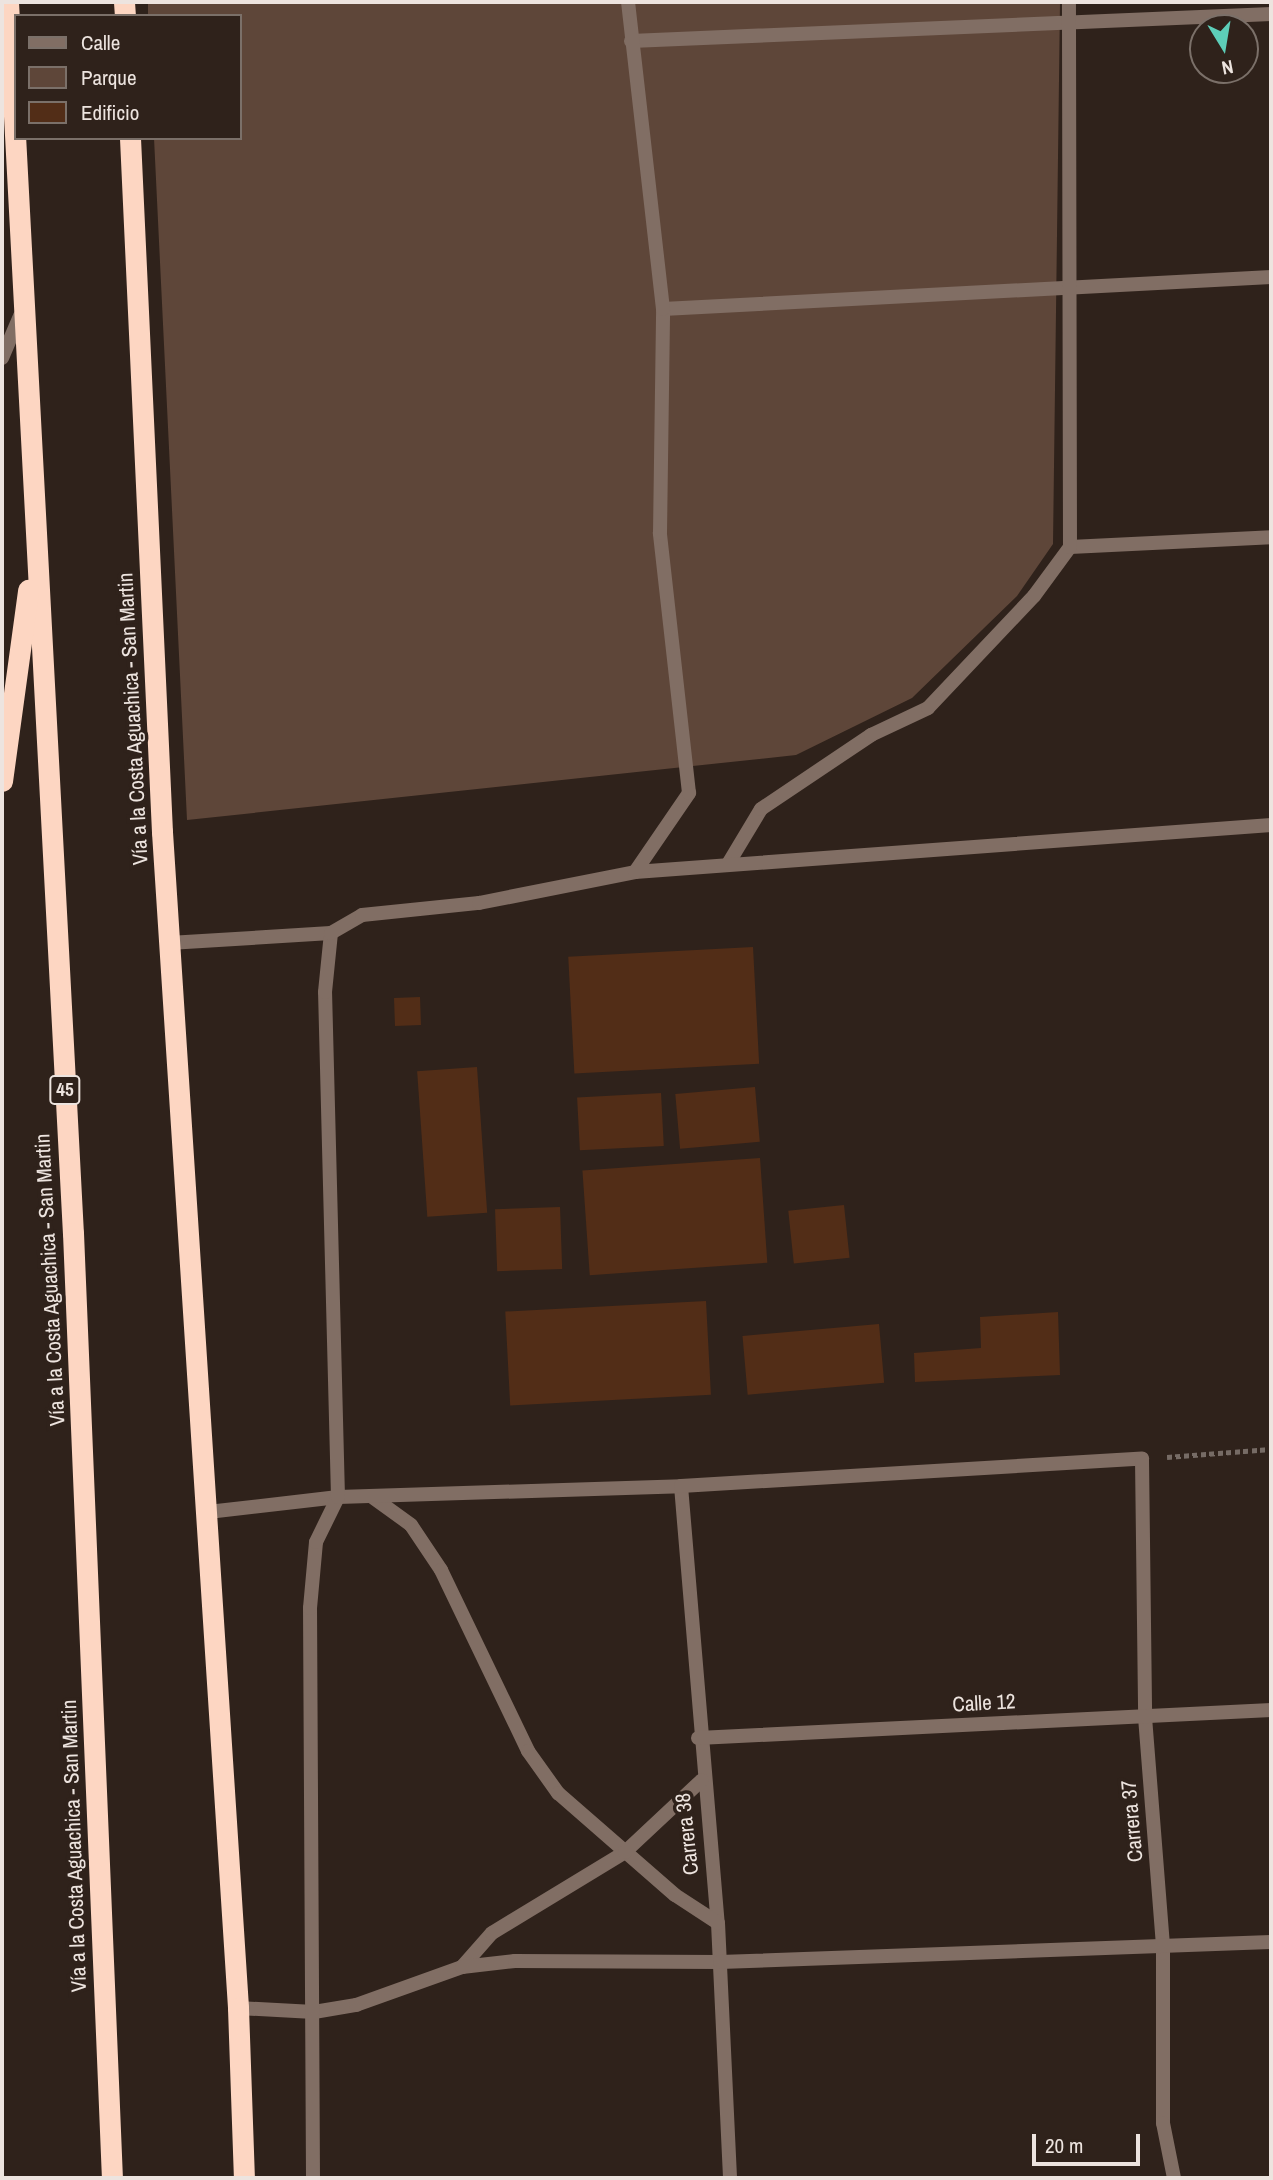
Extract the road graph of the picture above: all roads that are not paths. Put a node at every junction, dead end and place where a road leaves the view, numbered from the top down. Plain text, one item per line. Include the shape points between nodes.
1 (8, 2) edge
2 (628, 2) edge
3 (1069, 2) edge
4 (1271, 14) edge
5 (1069, 22) junction
6 (631, 41) junction
7 (130, 140) edge
8 (1271, 278) edge
9 (1070, 286) junction
10 (663, 309) junction
11 (20, 316) junction
12 (2, 358) edge
13 (35, 536) junction
14 (1271, 537) edge
15 (1070, 547) junction
16 (2, 781) edge
17 (1271, 825) edge
18 (727, 864) junction
19 (635, 872) junction
20 (331, 933) junction
21 (169, 943) junction
22 (681, 1486) junction
23 (372, 1496) junction
24 (338, 1497) junction
25 (208, 1512) junction
26 (1271, 1710) edge
27 (1145, 1717) junction
28 (698, 1738) junction
29 (702, 1780) junction
30 (625, 1852) junction
31 (718, 1923) junction
32 (1271, 1942) edge
33 (1163, 1948) junction
34 (719, 1962) junction
35 (462, 1967) junction
36 (239, 2008) junction
37 (314, 2012) junction
38 (112, 2178) edge
39 (244, 2178) edge
40 (313, 2178) edge
41 (730, 2178) edge
42 (1174, 2178) edge

1 - 11 highway, Vía a la Costa Aguachica - San Martin / 45
2 - 6 street
3 - 5 street
4 - 5 street
5 - 6 street
5 - 9 street
6 - 10 street
7 - 21 highway, Vía a la Costa Aguachica - San Martin
8 - 9 street
9 - 10 street
9 - 15 street
10 - 19 street via 660,533 689,793
11 - 12 street
11 - 13 highway, Vía a la Costa Aguachica - San Martin / 45
13 - 16 highway
13 - 38 highway, Vía a la Costa Aguachica - San Martin / 45 via 73,1233
14 - 15 street
15 - 18 street via 1034,596 928,708 871,735 761,809
17 - 18 street
18 - 19 street
19 - 20 street via 479,903 362,915
20 - 21 street
20 - 24 street via 325,992
21 - 25 highway, Vía a la Costa Aguachica - San Martin
22 - 23 street
22 - 27 street, Carrera 37 via 1142,1459
22 - 28 street, Carrera 38
23 - 24 street
23 - 30 street via 411,1525 441,1570 536,1762 558,1793
24 - 25 street
24 - 37 street via 316,1542 310,1608
25 - 36 highway, Vía a la Costa Aguachica - San Martin
26 - 27 street, Calle 12
27 - 28 street, Calle 12
27 - 33 street, Carrera 37
28 - 29 street, Carrera 38
29 - 30 street
29 - 31 street, Carrera 38
30 - 31 street
30 - 35 street via 492,1933
31 - 34 street, Carrera 38
32 - 33 street
33 - 34 street
33 - 42 street, Carrera 37 via 1163,2123
34 - 35 street
34 - 41 street, Carrera 38
35 - 37 street via 356,2005
36 - 37 street
36 - 39 highway, Vía a la Costa Aguachica - San Martin
37 - 40 street

